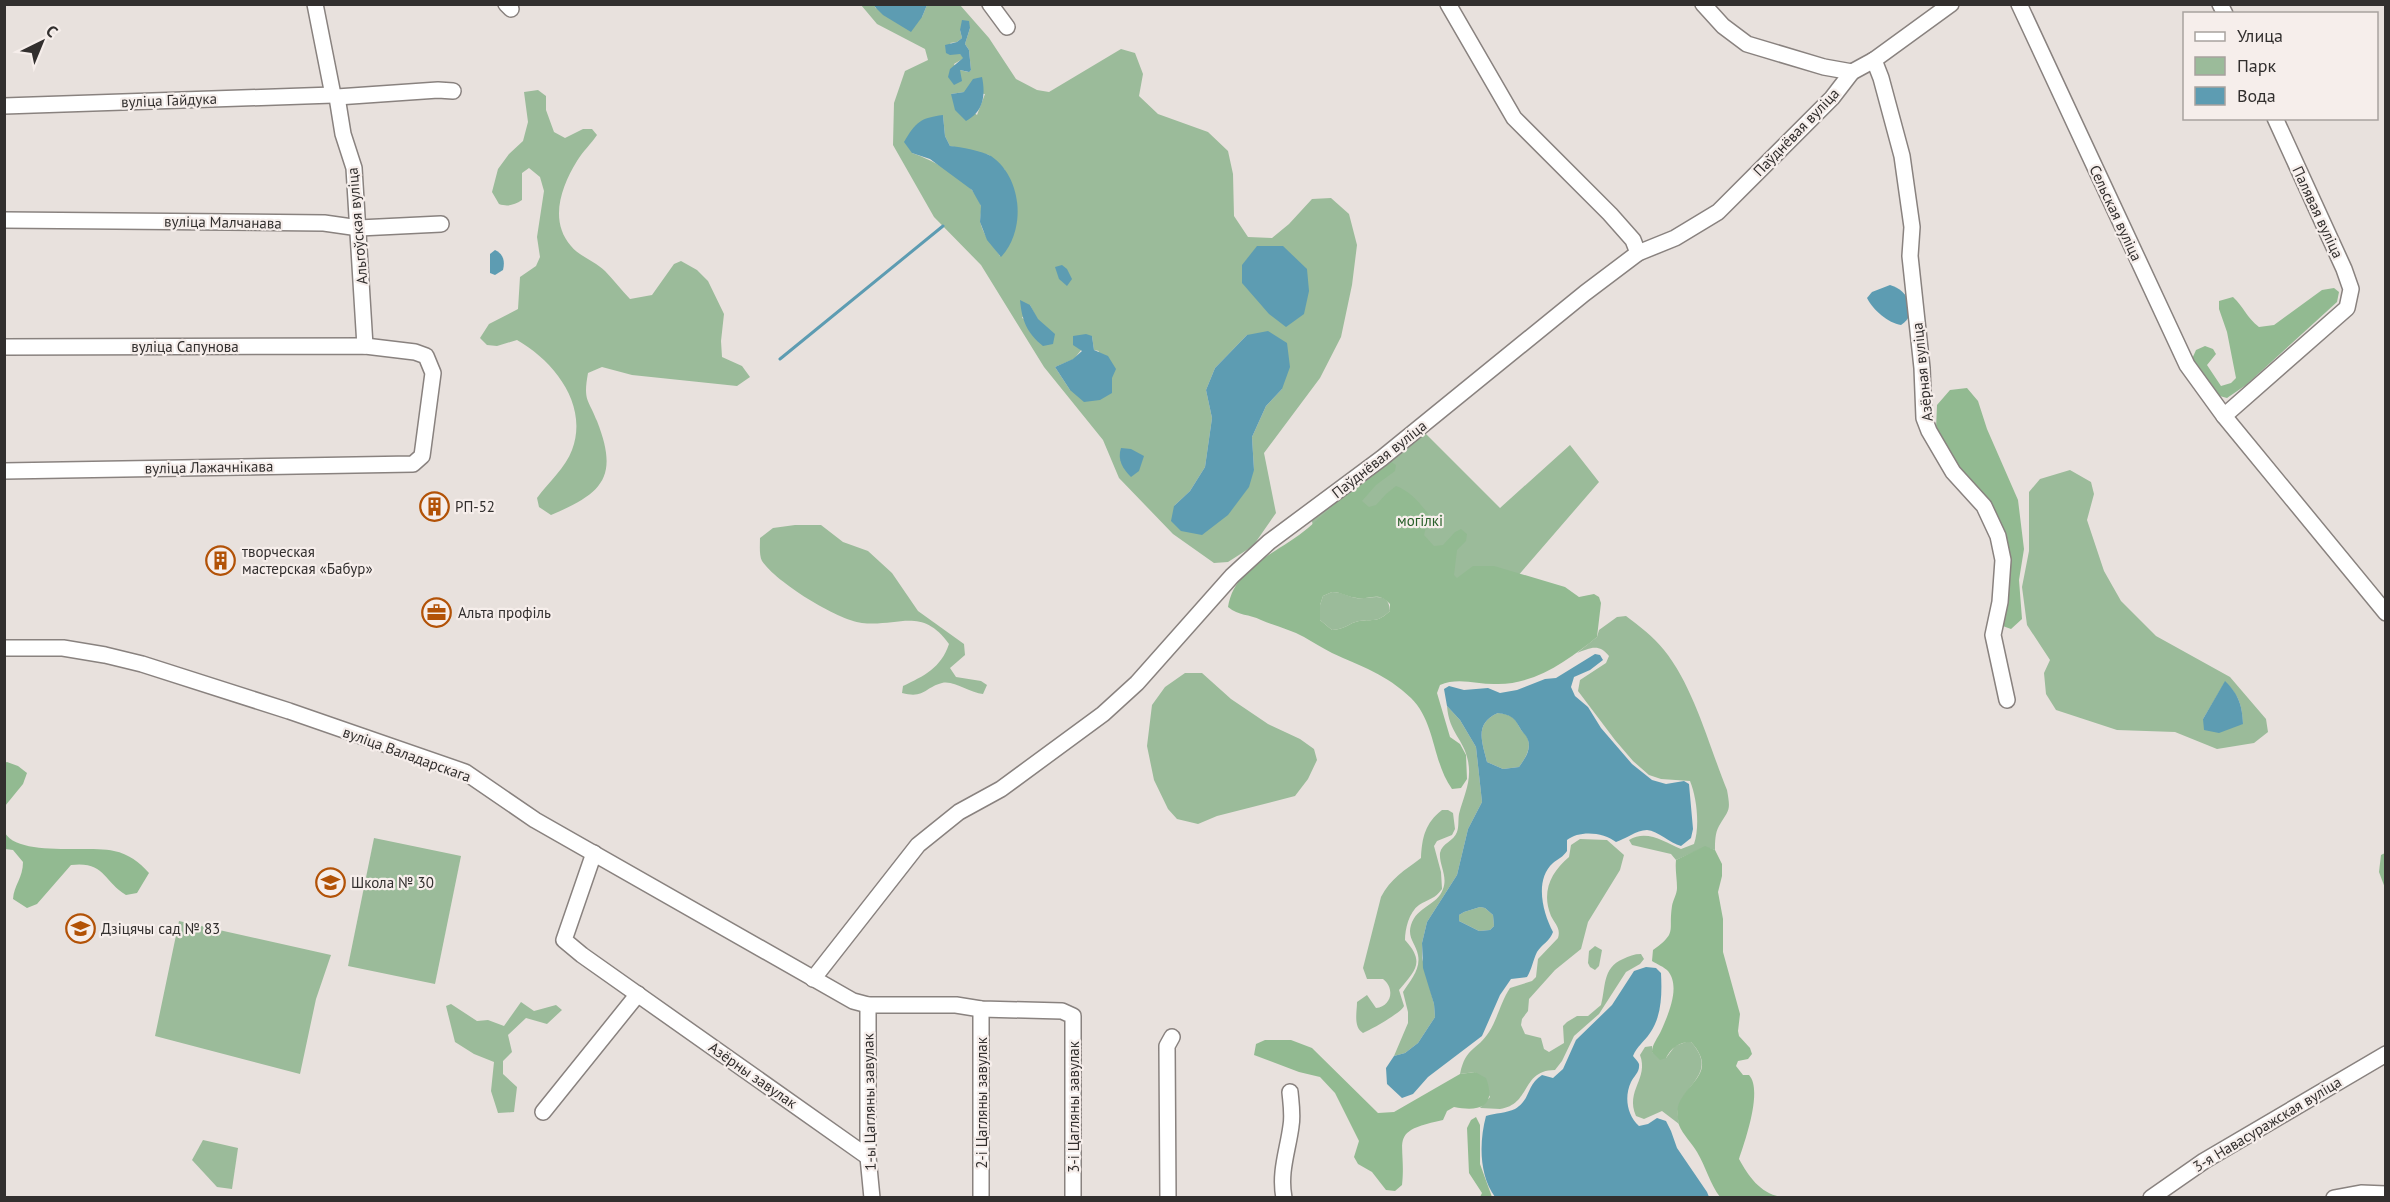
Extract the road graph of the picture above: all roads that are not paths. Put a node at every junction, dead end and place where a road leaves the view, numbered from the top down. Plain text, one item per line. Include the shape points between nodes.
1 (315, 4) edge
2 (990, 4) edge
3 (1448, 4) edge
4 (1703, 4) edge
5 (1951, 4) edge
6 (2019, 4) edge
7 (1007, 27) dead end
8 (1874, 60) junction
9 (1852, 72) junction
10 (453, 91) dead end
11 (335, 96) junction
12 (4, 106) edge
13 (2276, 120) edge
14 (4, 220) edge
15 (441, 224) dead end
16 (359, 228) junction
17 (1638, 253) junction
18 (365, 346) junction
19 (4, 347) edge
20 (2224, 416) junction
21 (413, 464) joint
22 (4, 471) edge
23 (2385, 613) edge
24 (4, 648) edge
25 (2007, 700) dead end
26 (594, 853) junction
27 (813, 979) junction
28 (638, 994) junction
29 (868, 1005) junction
30 (981, 1009) junction
31 (1172, 1037) dead end
32 (2385, 1054) edge
33 (1290, 1092) dead end
34 (543, 1112) dead end
35 (868, 1157) junction
36 (2385, 1194) edge
37 (872, 1197) edge
38 (981, 1197) edge
39 (1073, 1197) edge
40 (1168, 1197) edge
41 (1284, 1197) edge
42 (2151, 1197) edge
43 (2334, 1197) edge

1 - 11 street, Альгоўская вуліца
2 - 7 street
3 - 17 street via 1514,118 1610,214 1633,240
4 - 9 street via 1747,44
5 - 8 street, Паўднёвая вуліца
6 - 20 street, Сельская вуліца via 2187,365
8 - 9 street, Паўднёвая вуліца
8 - 25 street, Азёрная вуліца via 1902,156 1912,227 1910,256 1924,418 1953,472 1984,506 2002,552 2000,602 1993,635
9 - 17 street, Паўднёвая вуліца via 1832,98 1718,212 1675,238
10 - 11 street, вуліца Гайдука
11 - 12 street, вуліца Гайдука
11 - 16 street, Альгоўская вуліца via 354,168
13 - 20 street, Палявая вуліца via 2351,289 2347,308
14 - 16 street, вуліца Малчанава via 324,223
15 - 16 street, вуліца Малчанава
16 - 18 street, Альгоўская вуліца
17 - 27 street, Паўднёвая вуліца via 1382,459 1269,542 1232,576 1103,714 1001,789 959,812 918,845
18 - 19 street, вуліца Сапунова
18 - 21 street, вуліца Сапунова via 415,352 426,356 431,364 422,456
20 - 23 street, Сельская вуліца
21 - 22 street, вуліца Лажачнікава
24 - 26 street, вуліца Валадарскага via 63,648 142,664 454,768
26 - 27 street, вуліца Валадарскага
26 - 28 street, Азёрны завулак via 564,940
27 - 29 street, вуліца Валадарскага
28 - 34 street
28 - 35 street, Азёрны завулак
29 - 30 street via 956,1005
29 - 35 street, 1-ы Цагляны завулак
30 - 38 street, 2-і Цагляны завулак
30 - 39 street, 3-і Цагляны завулак via 1062,1011 1072,1016
31 - 40 street via 1167,1046
32 - 42 street, 3-я Навасуражская вуліца via 2204,1161
33 - 41 street via 1292,1124 1283,1162
35 - 37 street, 1-ы Цагляны завулак
36 - 43 street

